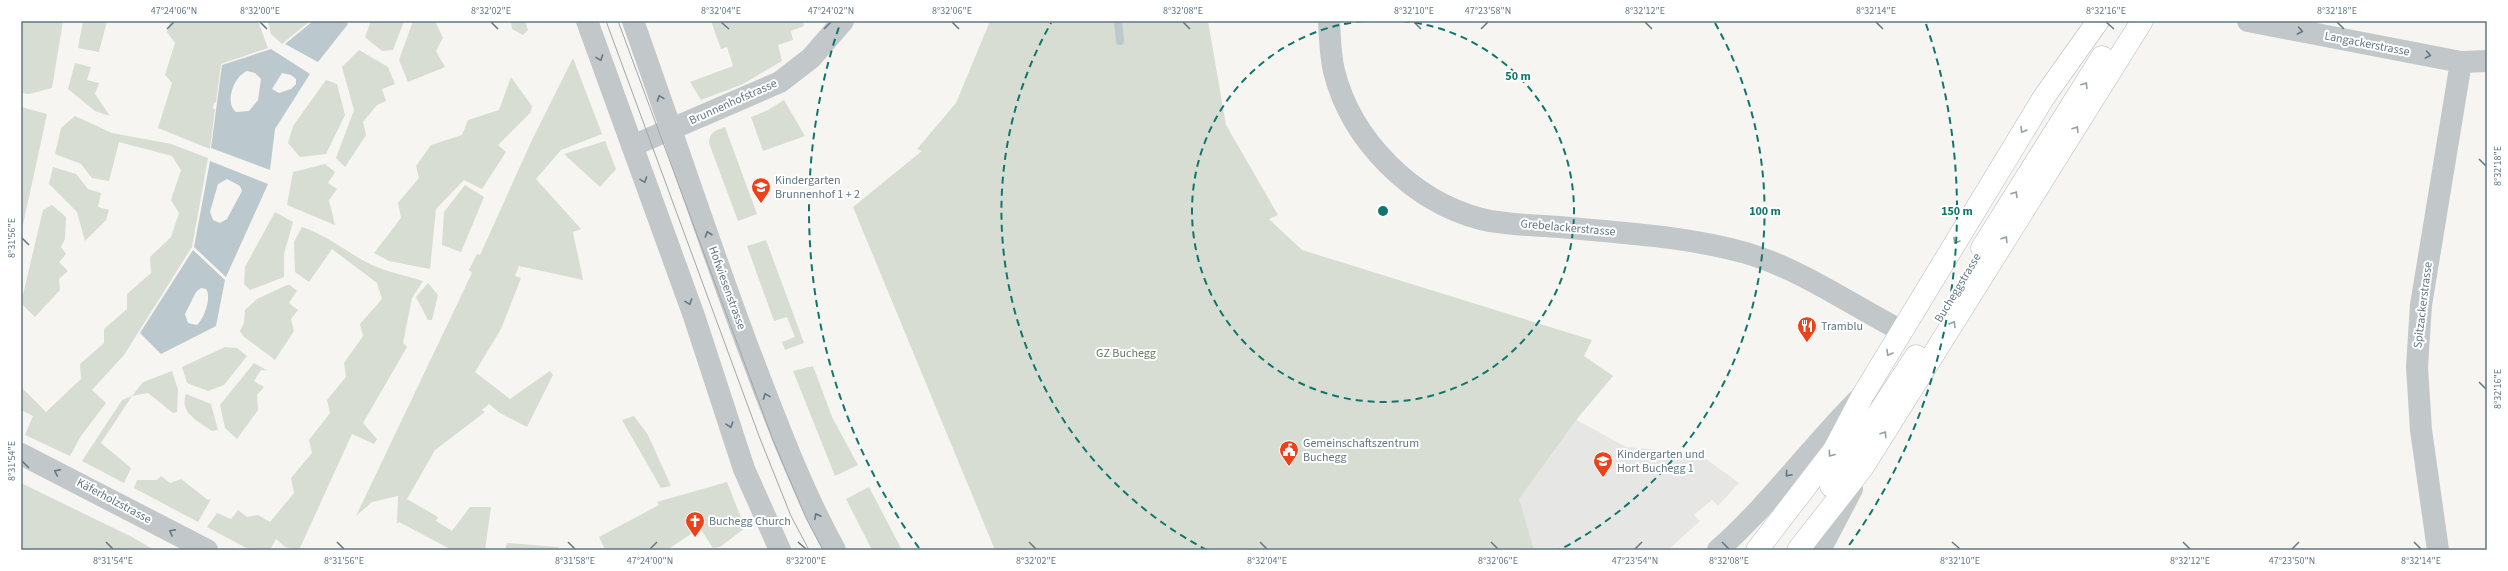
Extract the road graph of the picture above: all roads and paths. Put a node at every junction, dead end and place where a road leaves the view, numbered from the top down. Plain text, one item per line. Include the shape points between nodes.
1 (587, 21) edge
2 (633, 21) edge
3 (844, 21) edge
4 (1329, 21) edge
5 (2079, 21) edge
6 (2098, 21) edge
7 (2125, 21) edge
8 (2142, 21) edge
9 (2248, 21) edge
10 (2487, 61) edge
11 (2461, 62) junction
12 (2044, 97) junction
13 (671, 129) junction
14 (632, 146) junction
15 (1902, 331) junction
16 (1863, 395) junction
17 (21, 454) edge
18 (1863, 467) junction
19 (207, 550) edge
20 (780, 550) edge
21 (835, 550) edge
22 (1718, 550) edge
23 (1757, 550) edge
24 (1784, 550) edge
25 (1798, 550) edge
26 (1820, 550) edge
27 (2438, 550) edge

1 -> 14 street
13 -> 2 street, Hofwiesenstrasse
3 - 13 street, Brunnenhofstrasse via 811,58 780,82
4 - 15 street, Grebelackerstrasse via 1334,70 1348,107 1362,133 1398,174 1449,207 1481,219 1674,237 1746,254 1792,271
5 - 12 main road
6 - 12 main road
24 -> 7 main road, Bucheggstrasse via 1862,440
18 -> 8 main road
9 -> 11 street, Langackerstrasse
10 - 11 street, Langackerstrasse
11 - 27 street, Spitzackerstrasse via 2421,305 2417,367 2421,430
12 -> 15 main road
13 - 14 street, Brunnenhofstrasse
21 -> 13 street, Hofwiesenstrasse via 784,442 730,300
14 -> 20 street via 694,316 744,469
15 -> 16 main road
16 -> 22 street via 1822,436 1737,534
16 -> 23 main road via 1834,450
19 -> 17 street, Käferholzstrasse
18 - 25 main road
18 - 26 street

